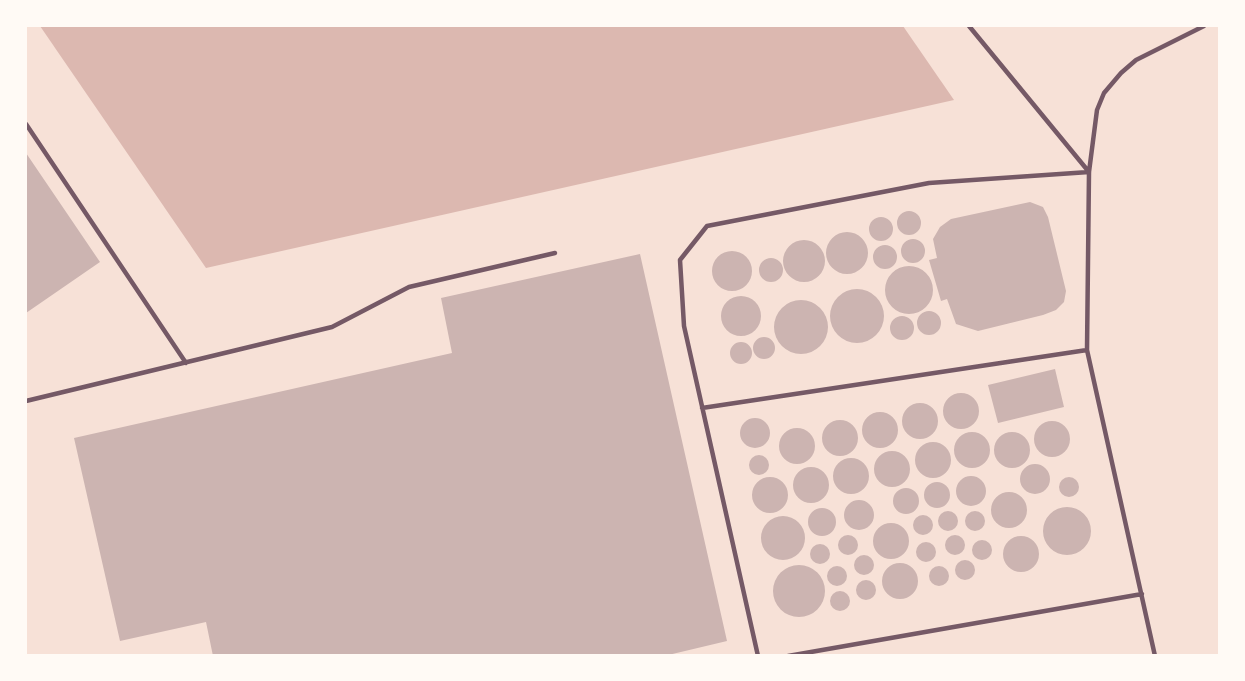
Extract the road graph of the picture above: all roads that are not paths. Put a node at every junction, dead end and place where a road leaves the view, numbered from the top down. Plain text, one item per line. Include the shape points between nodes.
1 (969, 26) edge
2 (1204, 26) edge
3 (26, 124) edge
4 (1089, 172) junction
5 (555, 253) dead end
6 (1087, 350) junction
7 (186, 363) junction
8 (26, 401) edge
9 (702, 408) junction
10 (1142, 594) junction
11 (758, 656) edge
12 (788, 656) edge
13 (1155, 656) edge

1 - 4 lane
2 - 4 lane via 1136,60 1110,86 1097,110
3 - 7 lane
4 - 6 lane
4 - 9 lane via 929,183 707,226 680,260 684,326
5 - 7 lane via 409,287 332,327
6 - 9 lane
6 - 10 lane
7 - 8 lane
9 - 11 lane
10 - 12 lane
10 - 13 lane

